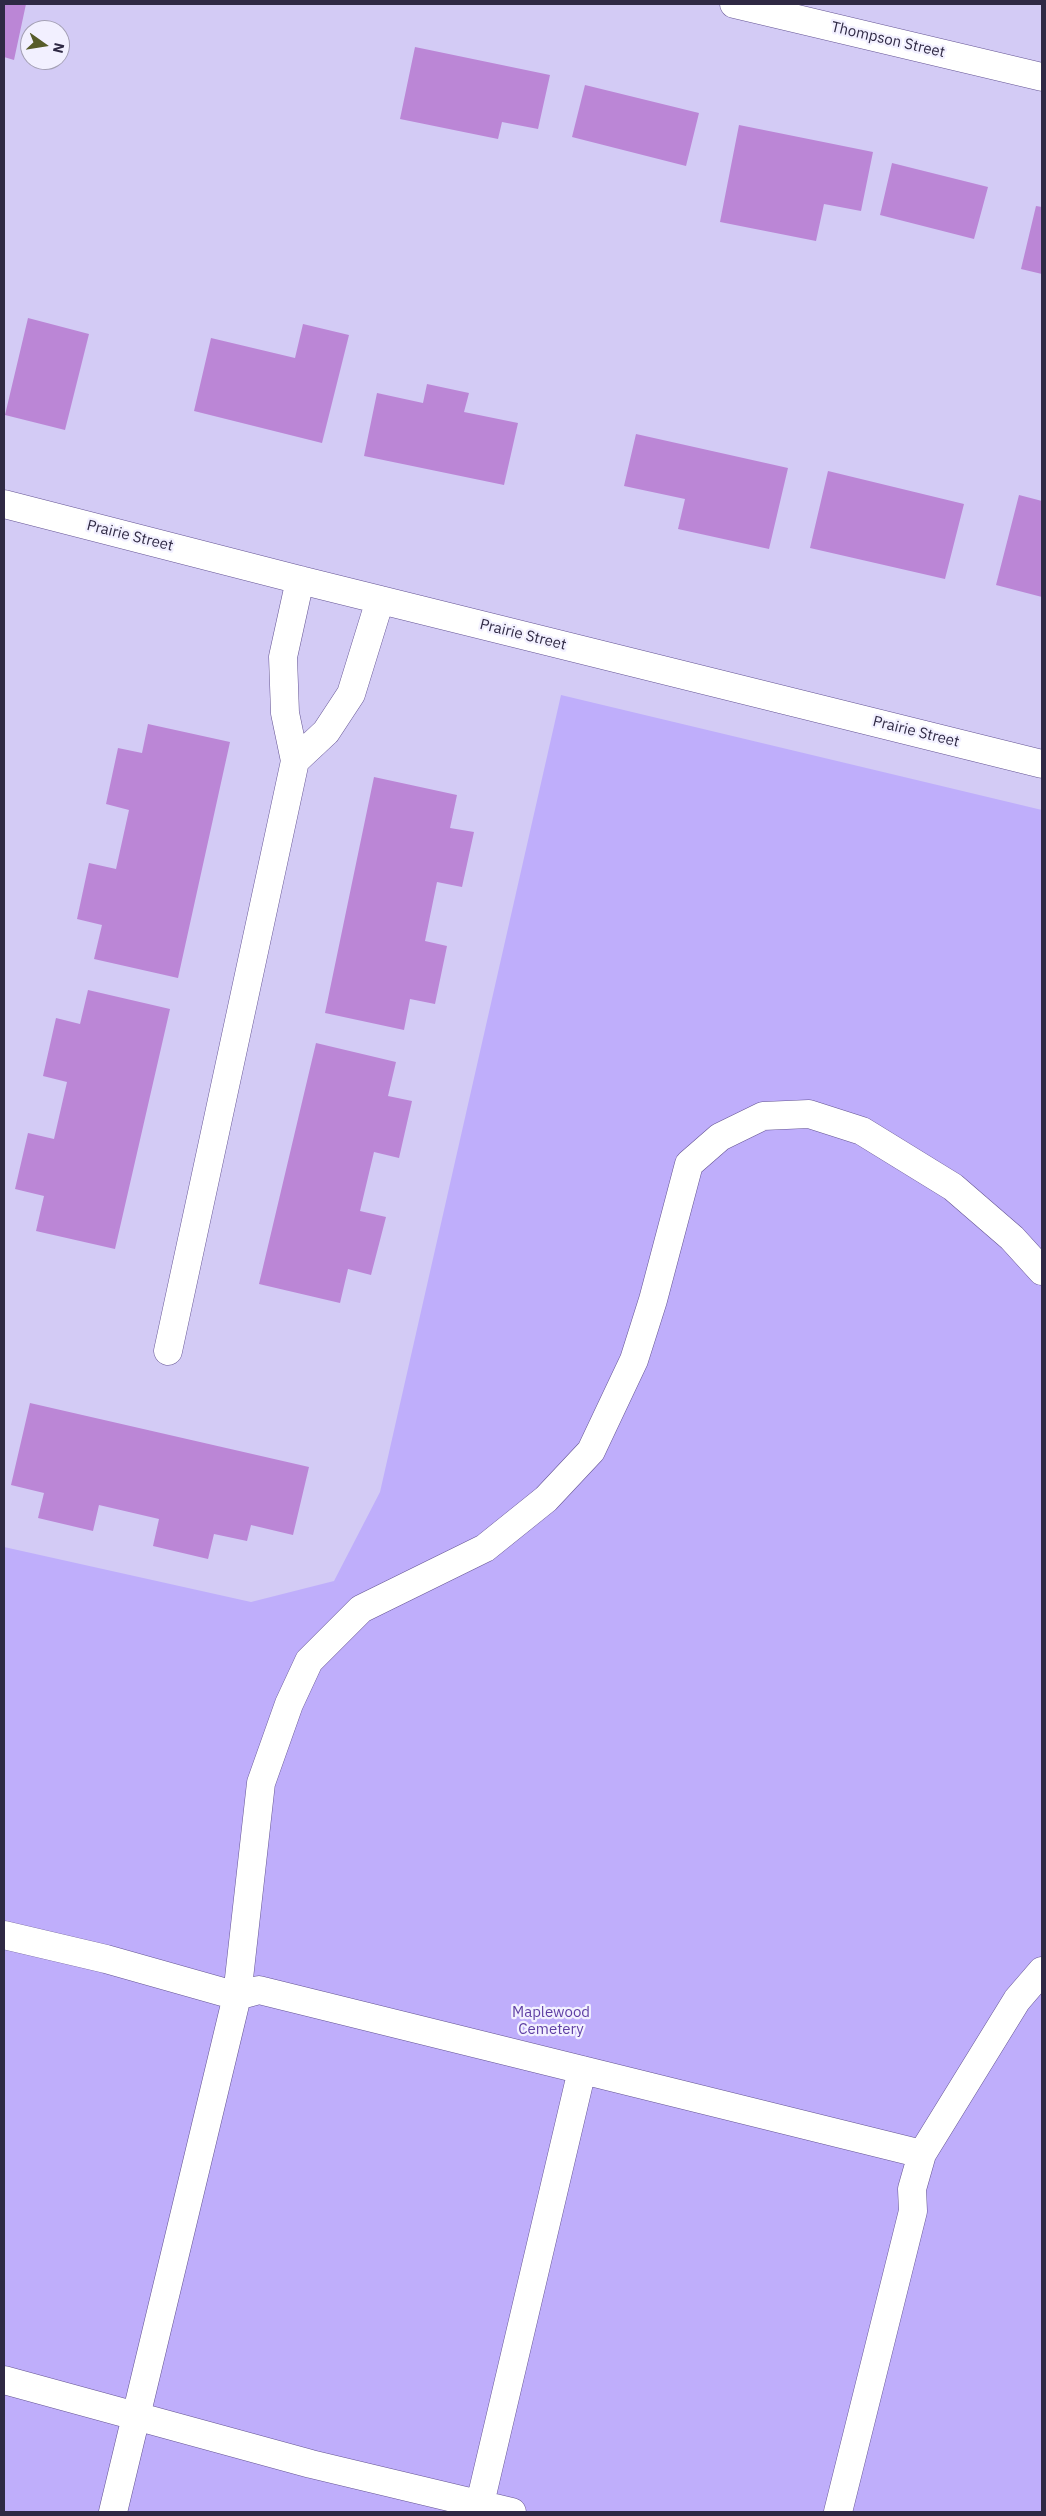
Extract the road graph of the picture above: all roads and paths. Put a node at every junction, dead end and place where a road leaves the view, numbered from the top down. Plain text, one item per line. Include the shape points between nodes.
1 (734, 4) edge
2 (1042, 77) edge
3 (4, 504) edge
4 (300, 580) junction
5 (380, 600) junction
6 (295, 761) junction
7 (1042, 764) edge
8 (1042, 1270) edge
9 (168, 1351) dead end
10 (4, 1935) edge
11 (1042, 1971) edge
12 (237, 1996) junction
13 (582, 2070) junction
14 (922, 2154) junction
15 (4, 2380) edge
16 (136, 2416) junction
17 (479, 2508) edge
18 (113, 2512) edge
19 (512, 2512) edge
20 (838, 2512) edge

1 - 2 street, Thompson Street
3 - 4 street, Prairie Street
4 - 5 street, Prairie Street
4 - 6 street via 283,657 285,713
5 - 6 street via 351,694 326,732
5 - 7 street, Prairie Street
6 - 9 street
8 - 12 street via 1012,1238 953,1187 862,1131 809,1114 763,1116 720,1137 689,1164 634,1360 591,1451 546,1499 485,1548 361,1610 309,1661 289,1704 261,1783
10 - 12 street via 106,1959
11 - 14 street via 1017,2000
12 - 13 street via 259,1990
12 - 16 street
13 - 14 street
13 - 17 street
14 - 20 street via 912,2189 913,2211
15 - 16 street
16 - 17 street
16 - 18 street
17 - 19 street

